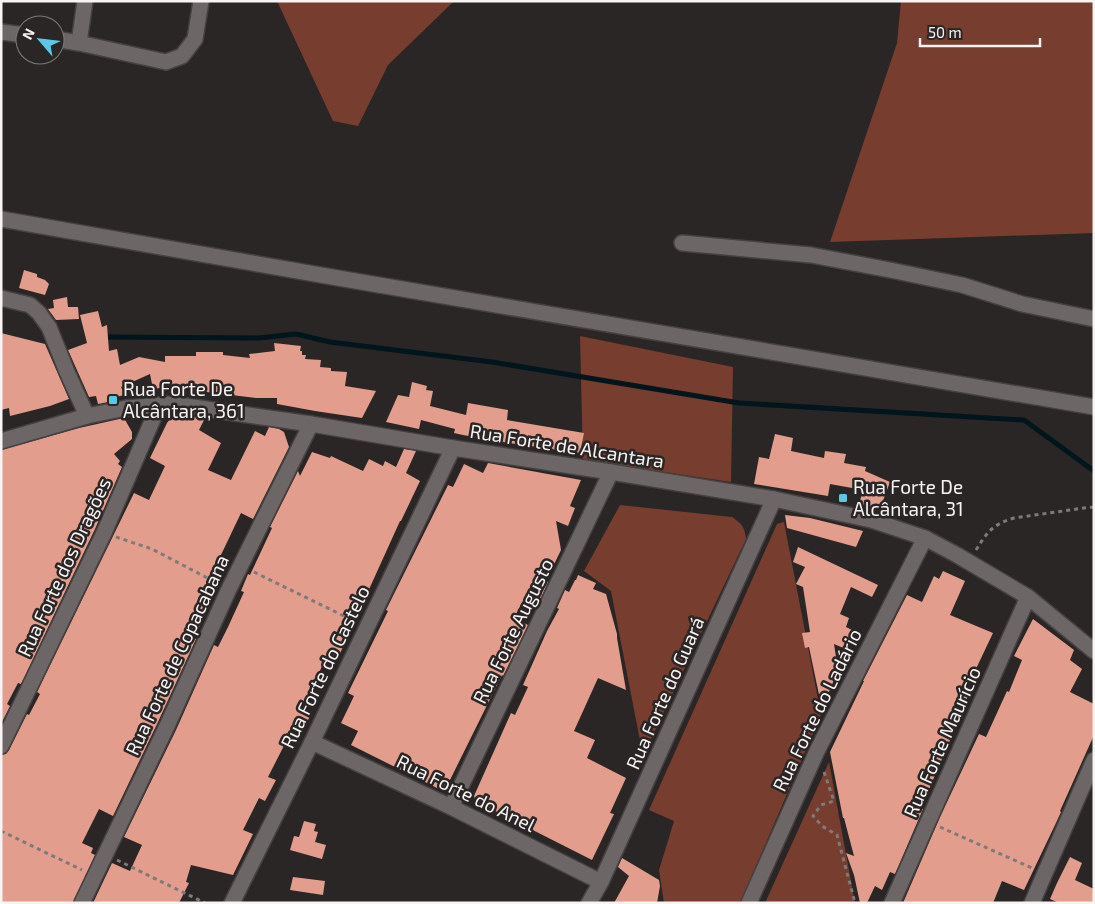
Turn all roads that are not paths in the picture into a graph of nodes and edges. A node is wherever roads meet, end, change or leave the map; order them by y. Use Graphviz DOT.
graph roads {
  1 [pos="85,1"];
  2 [pos="201,1"];
  3 [pos="1,32"];
  4 [pos="15,34"];
  5 [pos="65,41"];
  6 [pos="80,43"];
  7 [pos="1,219"];
  8 [pos="682,243"];
  9 [pos="1,298"];
  10 [pos="1094,319"];
  11 [pos="159,405"];
  12 [pos="1094,407"];
  13 [pos="87,416"];
  14 [pos="311,424"];
  15 [pos="1,441"];
  16 [pos="453,448"];
  17 [pos="611,472"];
  18 [pos="774,499"];
  19 [pos="925,538"];
  20 [pos="1028,598"];
  21 [pos="1094,652"];
  22 [pos="312,742"];
  23 [pos="1,746"];
  24 [pos="1094,760"];
  25 [pos="451,807"];
  26 [pos="601,882"];
  27 [pos="82,903"];
  28 [pos="232,903"];
  29 [pos="589,903"];
  30 [pos="749,903"];
  31 [pos="892,903"];
  32 [pos="1032,903"];
  1 -- 6 [label="street"];
  2 -- 6 [label="street"];
  3 -- 4 [label="street"];
  5 -- 6 [label="street"];
  7 -- 12 [label="street"];
  8 -- 10 [label="street"];
  9 -- 13 [label="street"];
  11 -- 13 [label="street, Rua Forte de Alcantara"];
  11 -- 14 [label="street, Rua Forte de Alcantara"];
  11 -- 23 [label="street, Rua Forte dos Dragões"];
  13 -- 15 [label="street, Rua Forte de Alcantara"];
  14 -- 16 [label="street, Rua Forte de Alcantara"];
  14 -- 27 [label="street, Rua Forte de Copacabana"];
  16 -- 17 [label="street, Rua Forte de Alcantara"];
  16 -- 22 [label="street, Rua Forte do Castelo"];
  17 -- 18 [label="street, Rua Forte de Alcantara"];
  17 -- 25 [label="street, Rua Forte Augusto"];
  18 -- 19 [label="street, Rua Forte de Alcantara"];
  18 -- 26 [label="street, Rua Forte do Guará"];
  19 -- 20 [label="street, Rua Forte de Alcantara"];
  19 -- 30 [label="street, Rua Forte do Ladário"];
  20 -- 21 [label="street, Rua Forte de Alcantara"];
  20 -- 31 [label="street, Rua Forte Maurício"];
  22 -- 25 [label="street, Rua Forte do Anel"];
  22 -- 28 [label="street, Rua Forte do Castelo"];
  24 -- 32 [label="street"];
  25 -- 26 [label="street, Rua Forte do Anel"];
  26 -- 29 [label="street, Rua Forte do Guará"];
}
